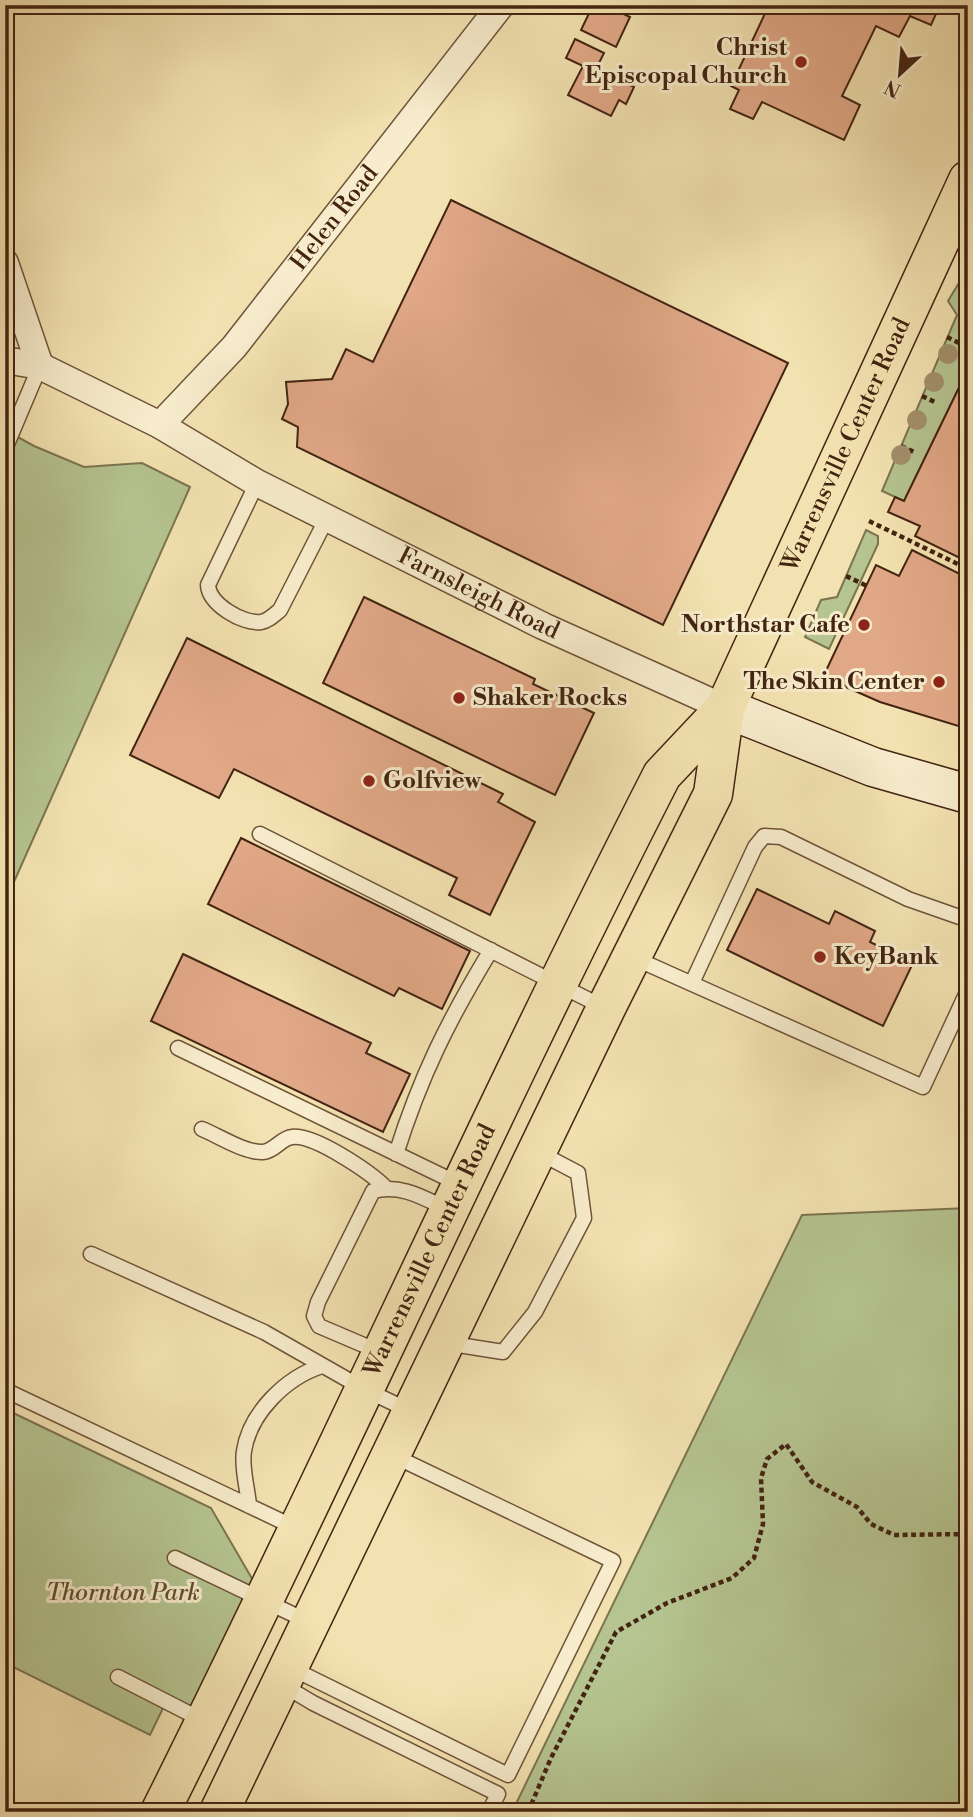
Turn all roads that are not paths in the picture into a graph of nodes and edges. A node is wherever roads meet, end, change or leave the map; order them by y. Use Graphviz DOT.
graph roads {
  1 [pos="501,5"];
  2 [pos="968,180"];
  3 [pos="5,263"];
  4 [pos="5,360"];
  5 [pos="40,366"];
  6 [pos="160,425"];
  7 [pos="5,449"];
  8 [pos="257,483"];
  9 [pos="328,516"];
  10 [pos="725,708"];
  11 [pos="968,794"];
  12 [pos="260,834"];
  13 [pos="968,920"];
  14 [pos="491,950"];
  15 [pos="632,957"];
  16 [pos="692,983"];
  17 [pos="559,984"];
  18 [pos="968,990"];
  19 [pos="606,1008"];
  20 [pos="178,1048"];
  21 [pos="202,1129"];
  22 [pos="537,1152"];
  23 [pos="396,1154"];
  24 [pos="386,1188"];
  25 [pos="456,1198"];
  26 [pos="91,1254"];
  27 [pos="445,1343"];
  28 [pos="381,1353"];
  29 [pos="322,1366"];
  30 [pos="364,1389"];
  31 [pos="5,1390"];
  32 [pos="411,1411"];
  33 [pos="391,1455"];
  34 [pos="249,1506"];
  35 [pos="299,1529"];
  36 [pos="175,1558"];
  37 [pos="265,1601"];
  38 [pos="310,1623"];
  39 [pos="285,1675"];
  40 [pos="118,1677"];
  41 [pos="205,1722"];
  42 [pos="160,1812"];
  43 [pos="219,1812"];
  44 [pos="489,1812"];
  1 -- 6 [label="street, Helen Road"];
  2 -- 10 [label="main road, Warrensville Center Road"];
  3 -- 5 [label="street"];
  4 -- 5 [label="street, Farnsleigh Road"];
  5 -- 6 [label="street, Farnsleigh Road"];
  5 -- 7 [label="lane"];
  6 -- 8 [label="street, Farnsleigh Road"];
  8 -- 9 [label="street, Farnsleigh Road"];
  8 -- 9 [label="lane"];
  9 -- 10 [label="street, Farnsleigh Road"];
  10 -- 11 [label="main road, Farnsleigh Road"];
  10 -- 15 [label="main road, Warrensville Center Road"];
  10 -- 17 [label="main road, Warrensville Center Road"];
  12 -- 14 [label="lane"];
  13 -- 16 [label="lane"];
  14 -- 17 [label="lane"];
  14 -- 23 [label="lane"];
  15 -- 16 [label="lane"];
  15 -- 19 [label="main road, Warrensville Center Road"];
  16 -- 18 [label="lane"];
  17 -- 19 [label="lane"];
  17 -- 25 [label="main road, Warrensville Center Road"];
  19 -- 22 [label="main road, Warrensville Center Road"];
  20 -- 23 [label="lane"];
  21 -- 24 [label="lane"];
  22 -- 27 [label="main road, Warrensville Center Road"];
  22 -- 27 [label="lane"];
  23 -- 25 [label="lane"];
  24 -- 25 [label="lane"];
  24 -- 28 [label="lane"];
  25 -- 28 [label="main road, Warrensville Center Road"];
  26 -- 29 [label="lane"];
  27 -- 32 [label="main road, Warrensville Center Road"];
  28 -- 30 [label="main road, Warrensville Center Road"];
  29 -- 30 [label="lane"];
  29 -- 34 [label="lane"];
  30 -- 32 [label="lane"];
  30 -- 35 [label="main road, Warrensville Center Road"];
  31 -- 34 [label="lane"];
  32 -- 33 [label="main road, Warrensville Center Road"];
  33 -- 38 [label="main road, Warrensville Center Road"];
  33 -- 39 [label="lane"];
  34 -- 35 [label="lane"];
  35 -- 37 [label="main road, Warrensville Center Road"];
  36 -- 37 [label="lane"];
  37 -- 38 [label="lane"];
  37 -- 41 [label="main road, Warrensville Center Road"];
  38 -- 39 [label="main road, Warrensville Center Road"];
  39 -- 43 [label="main road, Warrensville Center Road"];
  39 -- 44 [label="lane"];
  40 -- 41 [label="lane"];
  41 -- 42 [label="main road, Warrensville Center Road"];
}
